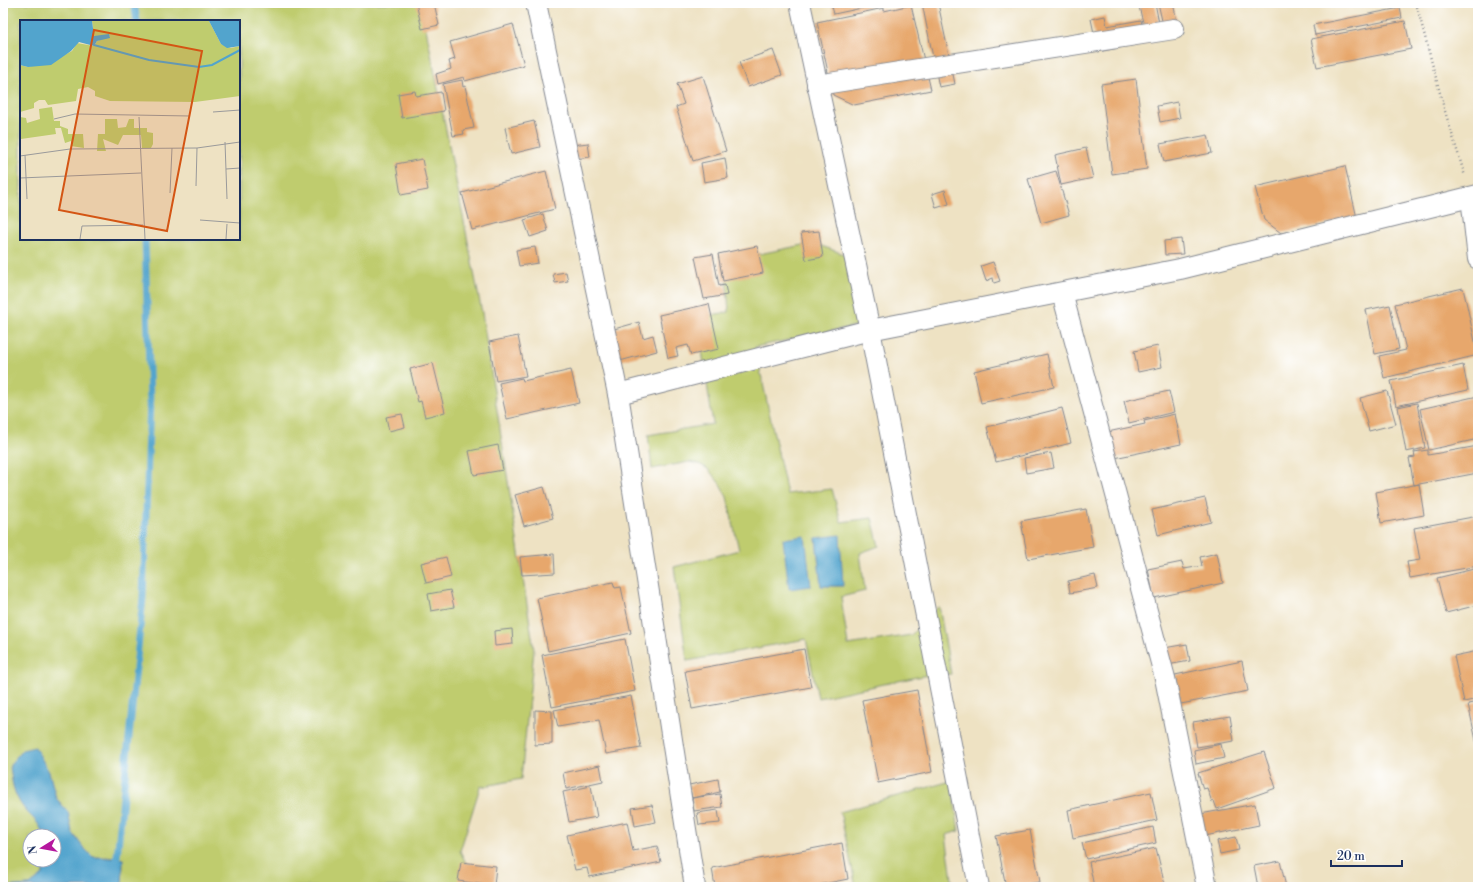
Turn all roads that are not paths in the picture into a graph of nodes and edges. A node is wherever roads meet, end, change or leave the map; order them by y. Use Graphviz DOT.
graph roads {
  1 [pos="536,3"];
  2 [pos="800,3"];
  3 [pos="1174,29"];
  4 [pos="817,85"];
  5 [pos="1474,196"];
  6 [pos="1478,259"];
  7 [pos="1062,293"];
  8 [pos="870,330"];
  9 [pos="618,394"];
  10 [pos="695,887"];
  11 [pos="979,887"];
  12 [pos="1207,887"];
  1 -- 9 [label="street"];
  2 -- 4 [label="street"];
  3 -- 4 [label="street"];
  4 -- 8 [label="street"];
  5 -- 6 [label="street"];
  5 -- 7 [label="street"];
  7 -- 8 [label="street"];
  7 -- 12 [label="street"];
  8 -- 9 [label="street"];
  8 -- 11 [label="street"];
  9 -- 10 [label="street"];
}
